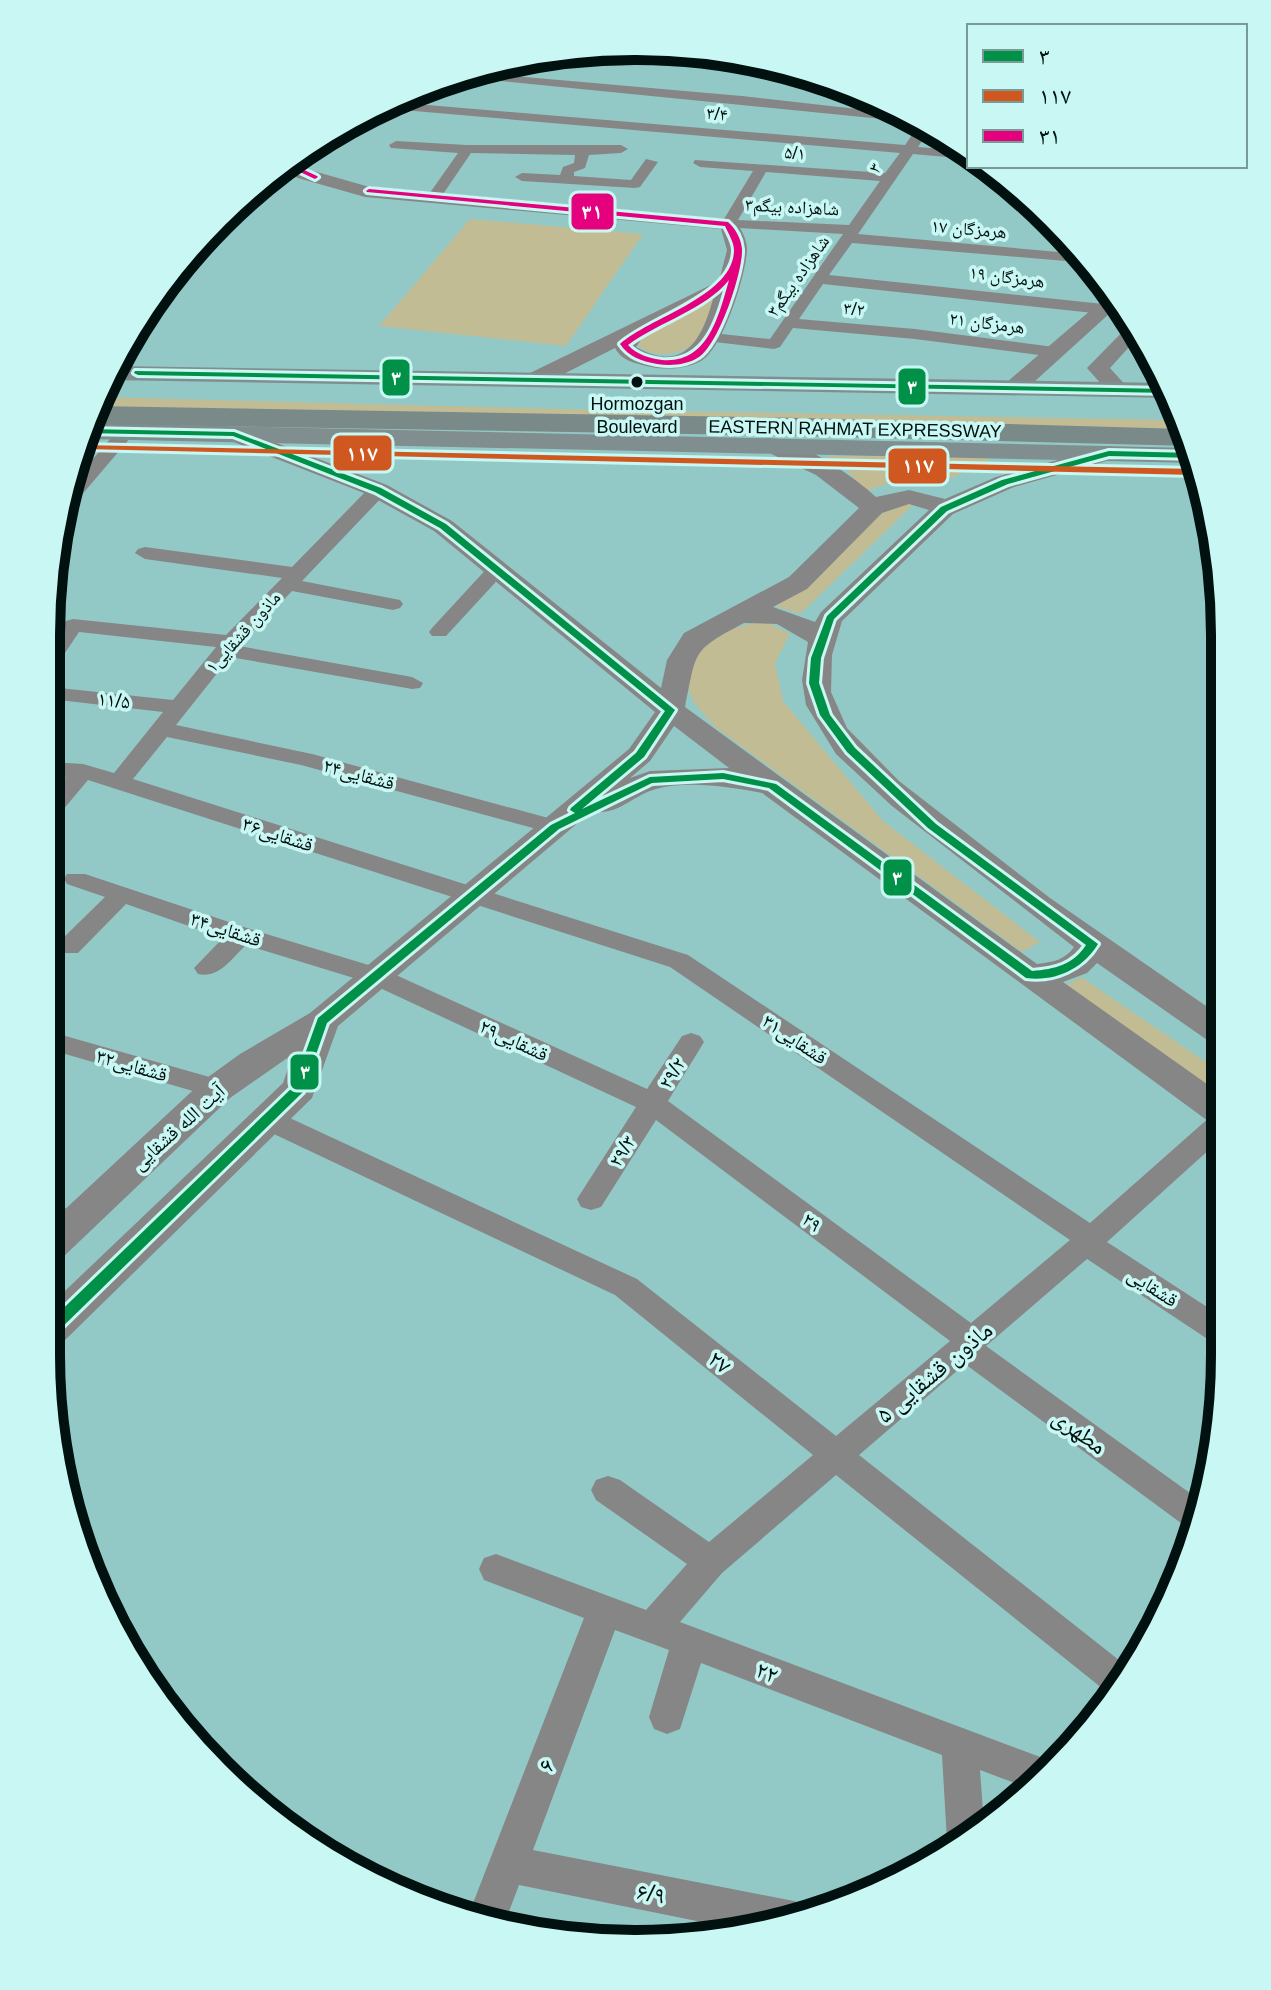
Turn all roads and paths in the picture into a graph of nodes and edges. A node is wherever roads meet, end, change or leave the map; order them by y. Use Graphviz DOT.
graph roads {
  1 [pos="613,61"];
  2 [pos="667,61"];
  3 [pos="609,63"];
  4 [pos="661,66"];
  5 [pos="741,70"];
  6 [pos="597,72"];
  7 [pos="736,73"];
  8 [pos="494,78"];
  9 [pos="682,81"];
  10 [pos="580,86"];
  11 [pos="742,86"];
  12 [pos="792,89"];
  13 [pos="669,94"];
  14 [pos="728,99"];
  15 [pos="776,104"];
  16 [pos="408,107"];
  17 [pos="876,115"];
  18 [pos="883,116"];
  19 [pos="919,135"];
  20 [pos="396,145"];
  21 [pos="467,149"];
  22 [pos="621,149"];
  23 [pos="910,149"];
  24 [pos="583,151"];
  25 [pos="948,153"];
  26 [pos="651,162"];
  27 [pos="700,163"];
  28 [pos="762,168"];
  29 [pos="297,170"];
  30 [pos="522,177"];
  31 [pos="890,178"];
  32 [pos="558,179"];
  33 [pos="434,197"];
  34 [pos="535,205"];
  35 [pos="728,224"];
  36 [pos="852,234"];
  37 [pos="1069,257"];
  38 [pos="820,279"];
  39 [pos="728,284"];
  40 [pos="1105,303"];
  41 [pos="1106,305"];
  42 [pos="847,306"];
  43 [pos="788,323"];
  44 [pos="839,328"];
  45 [pos="636,332"];
  46 [pos="915,334"];
  47 [pos="1127,337"];
  48 [pos="712,338"];
  49 [pos="1051,354"];
  50 [pos="689,360"];
  51 [pos="1098,368"];
  52 [pos="123,373"];
  53 [pos="534,380"];
  54 [pos="716,383"];
  55 [pos="1015,387"];
  56 [pos="115,389"];
  57 [pos="1118,389"];
  58 [pos="1156,390"];
  59 [pos="1164,408"];
  60 [pos="104,415"];
  61 [pos="803,427"];
  62 [pos="98,432"];
  63 [pos="125,433"];
  64 [pos="234,434"];
  65 [pos="1175,438"];
  66 [pos="769,444"];
  67 [pos="874,447"];
  68 [pos="1109,453"];
  69 [pos="1181,456"];
  70 [pos="81,483"];
  71 [pos="378,490"];
  72 [pos="873,508"];
  73 [pos="944,509"];
  74 [pos="145,553"];
  75 [pos="498,568"];
  76 [pos="292,579"];
  77 [pos="393,604"];
  78 [pos="741,615"];
  79 [pos="439,632"];
  80 [pos="821,639"];
  81 [pos="60,646"];
  82 [pos="228,646"];
  83 [pos="412,683"];
  84 [pos="60,694"];
  85 [pos="178,707"];
  86 [pos="670,710"];
  87 [pos="161,729"];
  88 [pos="60,770"];
  89 [pos="83,771"];
  90 [pos="118,783"];
  91 [pos="772,786"];
  92 [pos="60,799"];
  93 [pos="555,827"];
  94 [pos="76,879"];
  95 [pos="122,894"];
  96 [pos="473,896"];
  97 [pos="241,935"];
  98 [pos="1092,944"];
  99 [pos="69,947"];
  100 [pos="207,968"];
  101 [pos="1030,975"];
  102 [pos="376,976"];
  103 [pos="322,1021"];
  104 [pos="1211,1026"];
  105 [pos="691,1042"];
  106 [pos="60,1043"];
  107 [pos="217,1089"];
  108 [pos="652,1103"];
  109 [pos="1211,1105"];
  110 [pos="269,1120"];
  111 [pos="1211,1132"];
  112 [pos="591,1199"];
  113 [pos="61,1218"];
  114 [pos="1088,1241"];
  115 [pos="60,1321"];
  116 [pos="1211,1325"];
  117 [pos="967,1344"];
  118 [pos="836,1455"];
  119 [pos="608,1490"];
  120 [pos="1189,1510"];
  121 [pos="710,1562"];
  122 [pos="496,1569"];
  123 [pos="605,1610"];
  124 [pos="653,1628"];
  125 [pos="689,1642"];
  126 [pos="1112,1677"];
  127 [pos="667,1717"];
  128 [pos="960,1745"];
  129 [pos="1031,1771"];
  130 [pos="965,1826"];
  131 [pos="508,1864"];
  132 [pos="490,1911"];
  133 [pos="764,1915"];
  1 -- 3 [label="street"];
  2 -- 4 [label="street"];
  5 -- 7 [label="street"];
  6 -- 10 [label="street"];
  8 -- 10 [label="street"];
  9 -- 13 [label="street"];
  10 -- 13 [label="street"];
  11 -- 14 [label="street"];
  12 -- 15 [label="street"];
  13 -- 14 [label="street"];
  14 -- 15 [label="street"];
  15 -- 17 [label="street"];
  16 -- 23 [label="street, ۳/۴"];
  17 -- 18 [label="street"];
  19 -- 23 [label="street, ۳"];
  20 -- 21 [label="street"];
  21 -- 24 [label="street"];
  21 -- 33 [label="street"];
  22 -- 24 [label="street"];
  23 -- 25 [label="street, ۳/۴"];
  23 -- 31 [label="street, ۳"];
  24 -- 32 [label="street"];
  26 -- 32 [label="street"];
  27 -- 28 [label="street, ۵/۱"];
  28 -- 31 [label="street, ۵/۱"];
  28 -- 35 [label="street"];
  29 -- 33 [label="street"];
  30 -- 32 [label="street"];
  31 -- 36 [label="street, ۳"];
  32 -- 34 [label="street"];
  33 -- 34 [label="street"];
  34 -- 35 [label="street"];
  35 -- 36 [label="street, شاهزاده بیگم۳"];
  35 -- 39 [label="street"];
  36 -- 37 [label="street, هرمزگان ۱۷"];
  36 -- 38 [label="street, ۳شاهزاده بیگم"];
  38 -- 40 [label="street, هرمزگان ۱۹"];
  38 -- 43 [label="street, ۳شاهزاده بیگم"];
  39 -- 45 [label="street"];
  39 -- 48 [label="street"];
  41 -- 49 [label="street"];
  42 -- 44 [label="street"];
  43 -- 44 [label="street, ۳/۲"];
  43 -- 48 [label="street, ۳شاهزاده بیگم"];
  44 -- 46 [label="street, ۳/۲"];
  45 -- 50 [label="street"];
  45 -- 53 [label="street"];
  46 -- 49 [label="street, هرمزگان ۲۱"];
  47 -- 51 [label="street"];
  48 -- 50 [label="street"];
  49 -- 51 [label="street"];
  49 -- 55 [label="street"];
  50 -- 54 [label="street"];
  51 -- 57 [label="street"];
  52 -- 53 [label="main road"];
  53 -- 54 [label="main road"];
  54 -- 55 [label="main road"];
  55 -- 57 [label="main road"];
  56 -- 59 [label="highway, EASTERN RAHMAT EXPRESSWAY"];
  57 -- 58 [label="main road"];
  60 -- 61 [label="highway, EASTERN RAHMAT EXPRESSWAY"];
  61 -- 65 [label="highway, EASTERN RAHMAT EXPRESSWAY"];
  61 -- 67 [label="highway"];
  62 -- 63 [label="main road"];
  63 -- 64 [label="main road"];
  63 -- 70 [label="street"];
  64 -- 66 [label="main road"];
  64 -- 71 [label="street"];
  66 -- 67 [label="main road"];
  66 -- 72 [label="street"];
  67 -- 68 [label="main road"];
  68 -- 69 [label="main road"];
  68 -- 73 [label="street"];
  71 -- 75 [label="street"];
  71 -- 76 [label="street, ماذون قشقایی۱"];
  72 -- 73 [label="street"];
  72 -- 78 [label="street"];
  73 -- 80 [label="street"];
  74 -- 76 [label="street"];
  75 -- 79 [label="street"];
  75 -- 86 [label="street"];
  76 -- 77 [label="street"];
  76 -- 82 [label="street, ماذون قشقایی۱"];
  78 -- 80 [label="street"];
  78 -- 86 [label="street"];
  80 -- 98 [label="street"];
  81 -- 82 [label="street"];
  82 -- 83 [label="street"];
  82 -- 85 [label="street, ماذون قشقایی۱"];
  84 -- 85 [label="street, ۱۱/۵"];
  85 -- 87 [label="street, ماذون قشقایی۱"];
  86 -- 91 [label="street"];
  86 -- 93 [label="street"];
  87 -- 90 [label="street, ماذون قشقایی۱"];
  87 -- 93 [label="street, قشقایی۲۴"];
  88 -- 89 [label="street, قشقایی۳۶"];
  89 -- 90 [label="street, قشقایی۳۶"];
  89 -- 92 [label="street"];
  90 -- 96 [label="street, قشقایی۳۶"];
  91 -- 93 [label="street"];
  91 -- 101 [label="street"];
  93 -- 96 [label="street, آیت الله قشقایی"];
  94 -- 95 [label="street, قشقایی۳۴"];
  95 -- 97 [label="street, قشقایی۳۴"];
  95 -- 99 [label="street"];
  96 -- 102 [label="street, آیت الله قشقایی"];
  96 -- 114 [label="street, ۳۱قشقایی"];
  97 -- 100 [label="street"];
  97 -- 102 [label="street, قشقایی۳۴"];
  98 -- 101 [label="street"];
  98 -- 104 [label="street"];
  101 -- 109 [label="street"];
  102 -- 103 [label="street, آیت الله قشقایی"];
  102 -- 108 [label="street, قشقایی۲۹"];
  103 -- 107 [label="street, آیت الله قشقایی"];
  103 -- 110 [label="street"];
  105 -- 108 [label="street, ۲۹/۲"];
  106 -- 107 [label="street, قشقایی۳۲"];
  107 -- 113 [label="street, آیت الله قشقایی"];
  108 -- 112 [label="street, ۲۹/۳"];
  108 -- 117 [label="street, ۲۹"];
  110 -- 115 [label="street"];
  110 -- 118 [label="street, ۲۷"];
  111 -- 114 [label="street, ماذون قشقایی ۵"];
  114 -- 116 [label="street, قشقایی"];
  114 -- 117 [label="street, ماذون قشقایی ۵"];
  117 -- 118 [label="street, ماذون قشقایی ۵"];
  117 -- 120 [label="street, مطهری"];
  118 -- 121 [label="street, ماذون قشقایی ۵"];
  118 -- 126 [label="street, ۲۷"];
  119 -- 121 [label="street"];
  121 -- 124 [label="street, ماذون قشقایی ۵"];
  122 -- 123 [label="street, ۲۲"];
  123 -- 124 [label="street, ۲۲"];
  123 -- 131 [label="street, ۶"];
  124 -- 125 [label="street, ۲۲"];
  125 -- 127 [label="street"];
  125 -- 128 [label="street, ۲۲"];
  128 -- 129 [label="street, ۲۲"];
  128 -- 130 [label="street"];
  131 -- 132 [label="street, ۶"];
  131 -- 133 [label="street, ۶/۹"];
}
